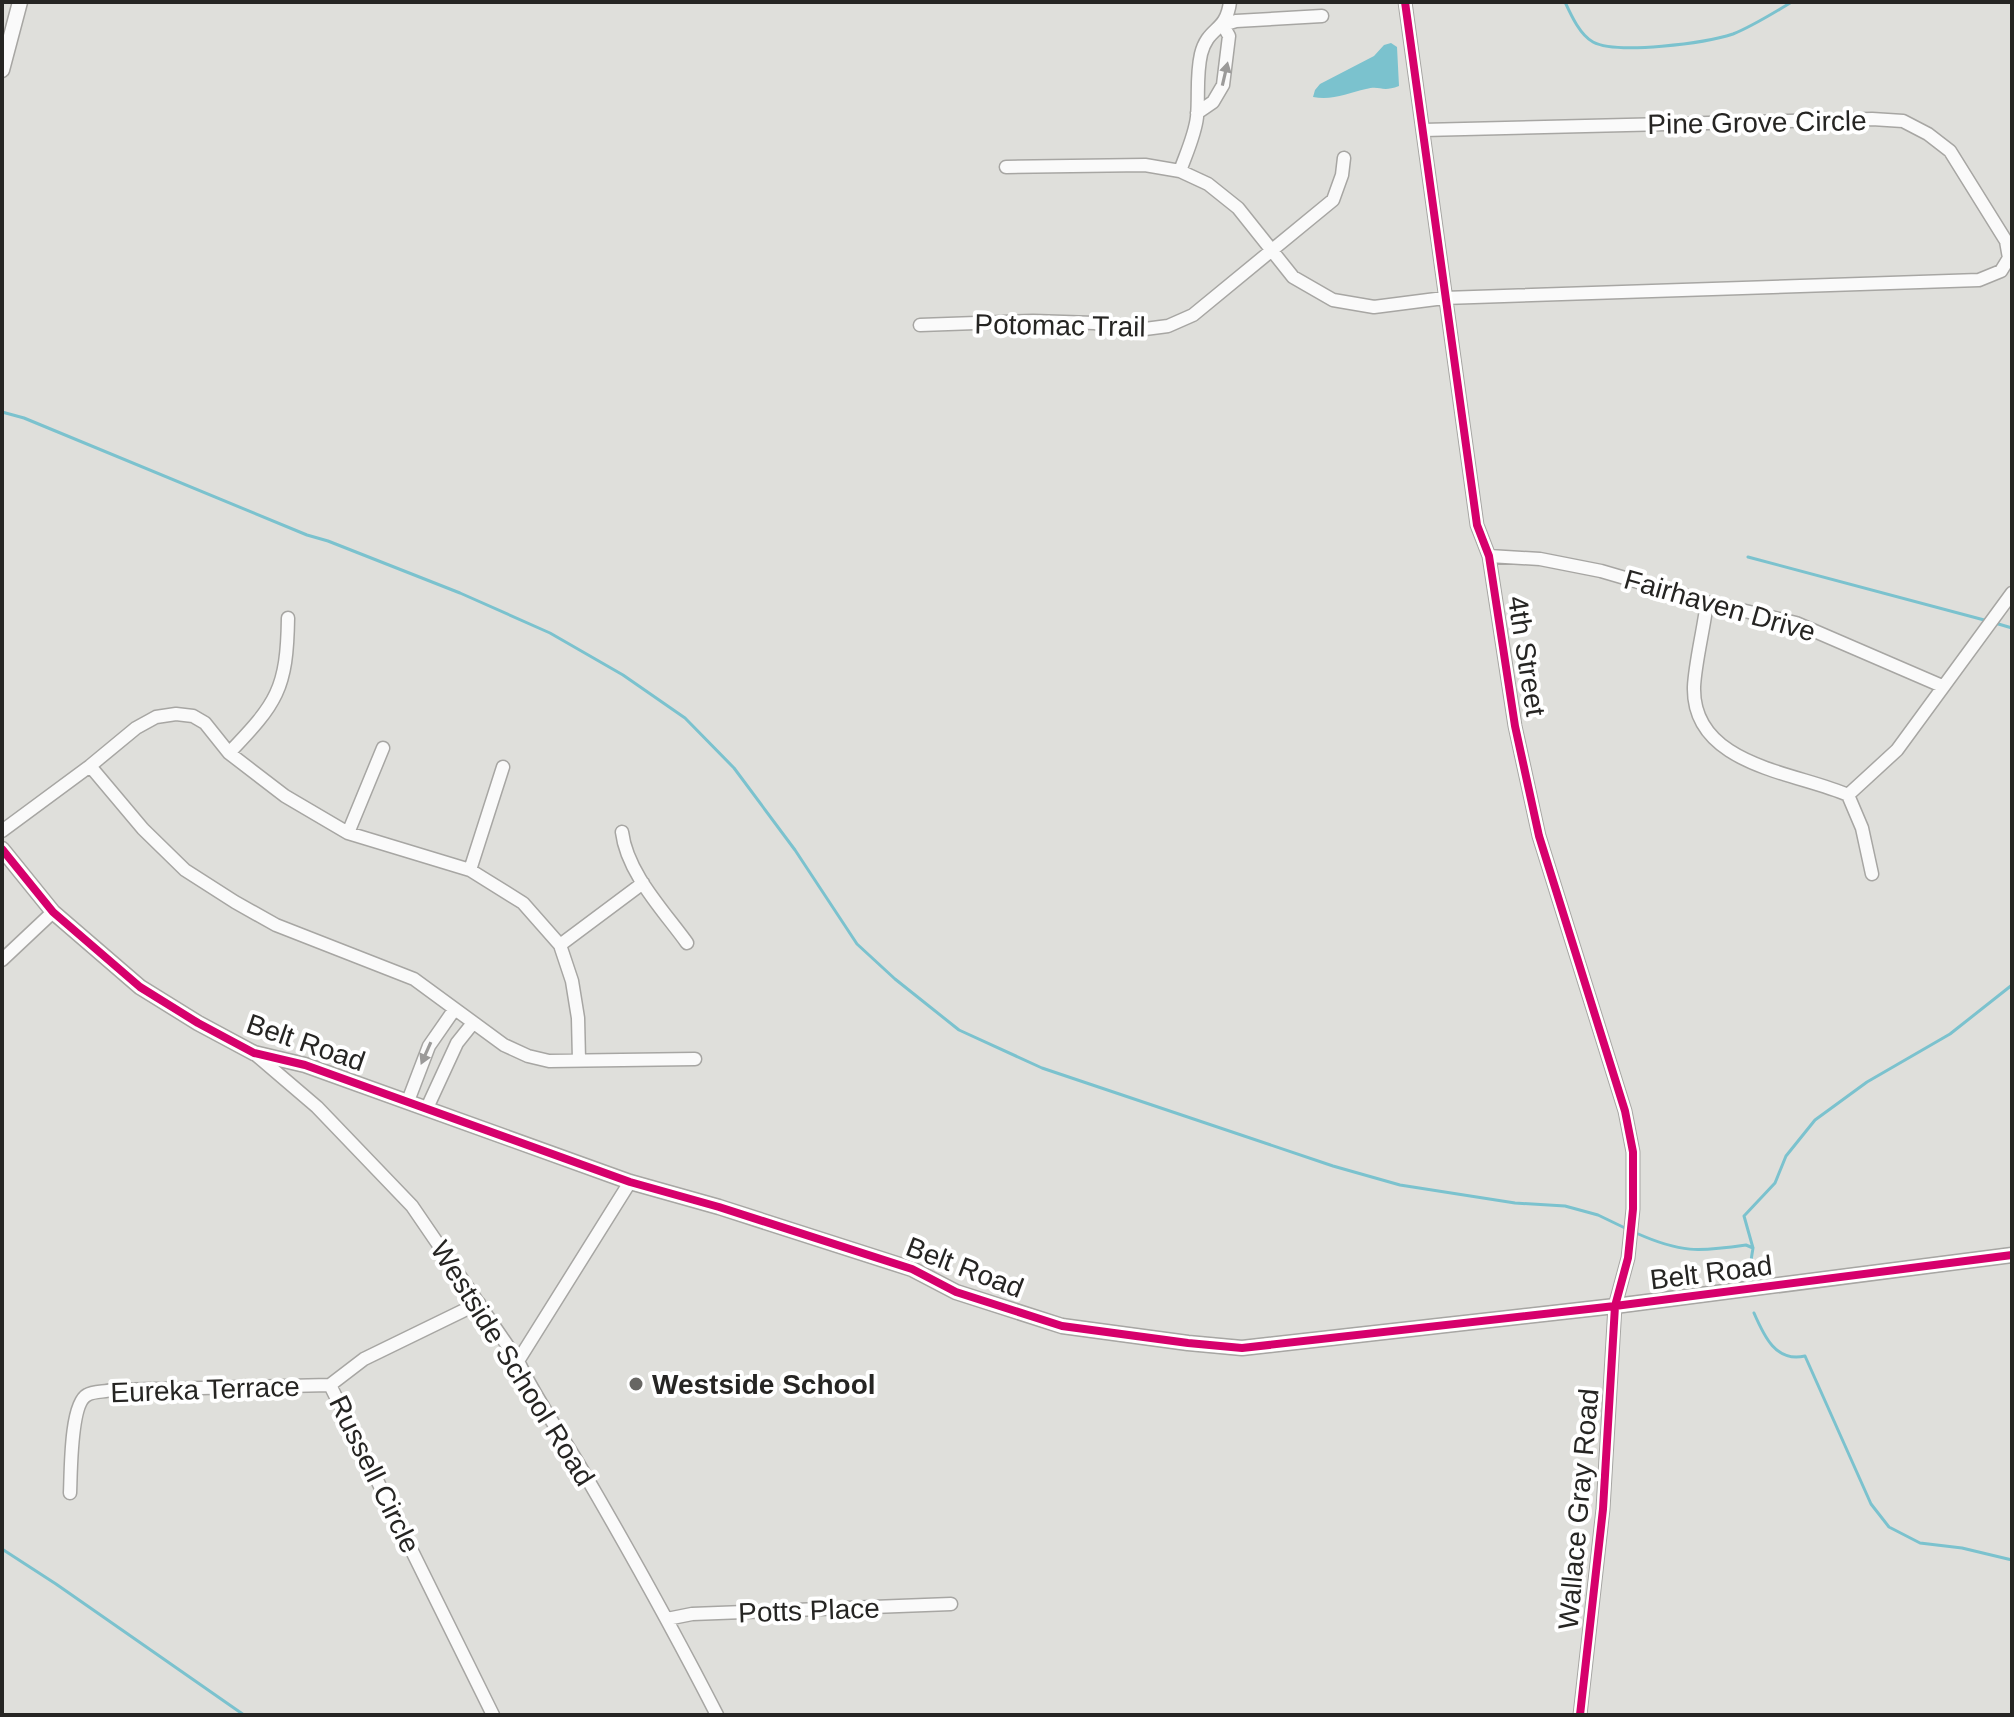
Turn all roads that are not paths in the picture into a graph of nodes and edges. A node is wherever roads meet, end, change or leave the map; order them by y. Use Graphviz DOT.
graph roads {
  1 [pos="20,2"];
  2 [pos="1230,2"];
  3 [pos="1405,2"];
  4 [pos="1322,16"];
  5 [pos="1223,25"];
  6 [pos="2,70"];
  7 [pos="1197,113"];
  8 [pos="1423,130"];
  9 [pos="1344,158"];
  10 [pos="1006,167"];
  11 [pos="1180,171"];
  12 [pos="1271,250"];
  13 [pos="2008,267"];
  14 [pos="1444,298"];
  15 [pos="920,325"];
  16 [pos="1489,556"];
  17 [pos="2012,593"];
  18 [pos="1707,602"];
  19 [pos="288,618"];
  20 [pos="1942,686"];
  21 [pos="383,748"];
  22 [pos="229,753"];
  23 [pos="90,766"];
  24 [pos="503,767"];
  25 [pos="1848,795"];
  26 [pos="2,831"];
  27 [pos="622,832"];
  28 [pos="348,833"];
  29 [pos="2,849"];
  30 [pos="470,870"];
  31 [pos="1872,874"];
  32 [pos="643,883"];
  33 [pos="53,912"];
  34 [pos="687,943"];
  35 [pos="560,945"];
  36 [pos="2,960"];
  37 [pos="454,1010"];
  38 [pos="473,1023"];
  39 [pos="254,1053"];
  40 [pos="695,1059"];
  41 [pos="579,1060"];
  42 [pos="408,1101"];
  43 [pos="427,1108"];
  44 [pos="630,1182"];
  45 [pos="2012,1255"];
  46 [pos="479,1303"];
  47 [pos="1615,1306"];
  48 [pos="518,1361"];
  49 [pos="330,1385"];
  50 [pos="70,1493"];
  51 [pos="951,1604"];
  52 [pos="667,1619"];
  53 [pos="493,1715"];
  54 [pos="717,1715"];
  55 [pos="1580,1715"];
  1 -- 6 [label="street"];
  2 -- 5 [label="street"];
  3 -- 8 [label="street, 4th Street"];
  4 -- 5 [label="street"];
  5 -- 7 [label="street"];
  7 -- 5 [label="street, one-way"];
  7 -- 11 [label="street"];
  8 -- 13 [label="street, Pine Grove Circle"];
  8 -- 14 [label="street, 4th Street"];
  9 -- 12 [label="street, Potomac Trail"];
  10 -- 11 [label="street, Pine Grove Circle"];
  11 -- 12 [label="street, Pine Grove Circle"];
  12 -- 14 [label="street, Pine Grove Circle"];
  12 -- 15 [label="street, Potomac Trail"];
  13 -- 14 [label="street, Pine Grove Circle"];
  14 -- 16 [label="street, 4th Street"];
  16 -- 18 [label="street, Fairhaven Drive"];
  16 -- 47 [label="street, 4th Street"];
  17 -- 20 [label="street"];
  18 -- 20 [label="street, Fairhaven Drive"];
  18 -- 25 [label="street"];
  19 -- 22 [label="street"];
  20 -- 25 [label="street"];
  21 -- 28 [label="street"];
  22 -- 23 [label="street"];
  22 -- 28 [label="street"];
  23 -- 26 [label="street"];
  23 -- 37 [label="street"];
  24 -- 30 [label="street"];
  25 -- 31 [label="street"];
  27 -- 32 [label="street"];
  28 -- 30 [label="street"];
  29 -- 33 [label="street, Belt Road"];
  30 -- 35 [label="street"];
  32 -- 34 [label="street"];
  32 -- 35 [label="street"];
  33 -- 36 [label="street"];
  33 -- 39 [label="street, Belt Road"];
  35 -- 41 [label="street"];
  37 -- 38 [label="street"];
  37 -- 42 [label="street, one-way"];
  38 -- 41 [label="street"];
  38 -- 43 [label="street"];
  39 -- 42 [label="street, Belt Road"];
  39 -- 46 [label="street, Westside School Road"];
  40 -- 41 [label="street"];
  42 -- 43 [label="street, Belt Road"];
  43 -- 44 [label="street, Belt Road"];
  44 -- 47 [label="street, Belt Road"];
  44 -- 48 [label="street"];
  45 -- 47 [label="street, Belt Road"];
  46 -- 48 [label="street, Westside School Road"];
  46 -- 49 [label="street, Russell Circle"];
  47 -- 55 [label="street, Wallace Gray Road"];
  48 -- 52 [label="street, Westside School Road"];
  49 -- 50 [label="street, Eureka Terrace"];
  49 -- 53 [label="street, Russell Circle"];
  51 -- 52 [label="street, Potts Place"];
  52 -- 54 [label="street, Westside School Road"];
}
